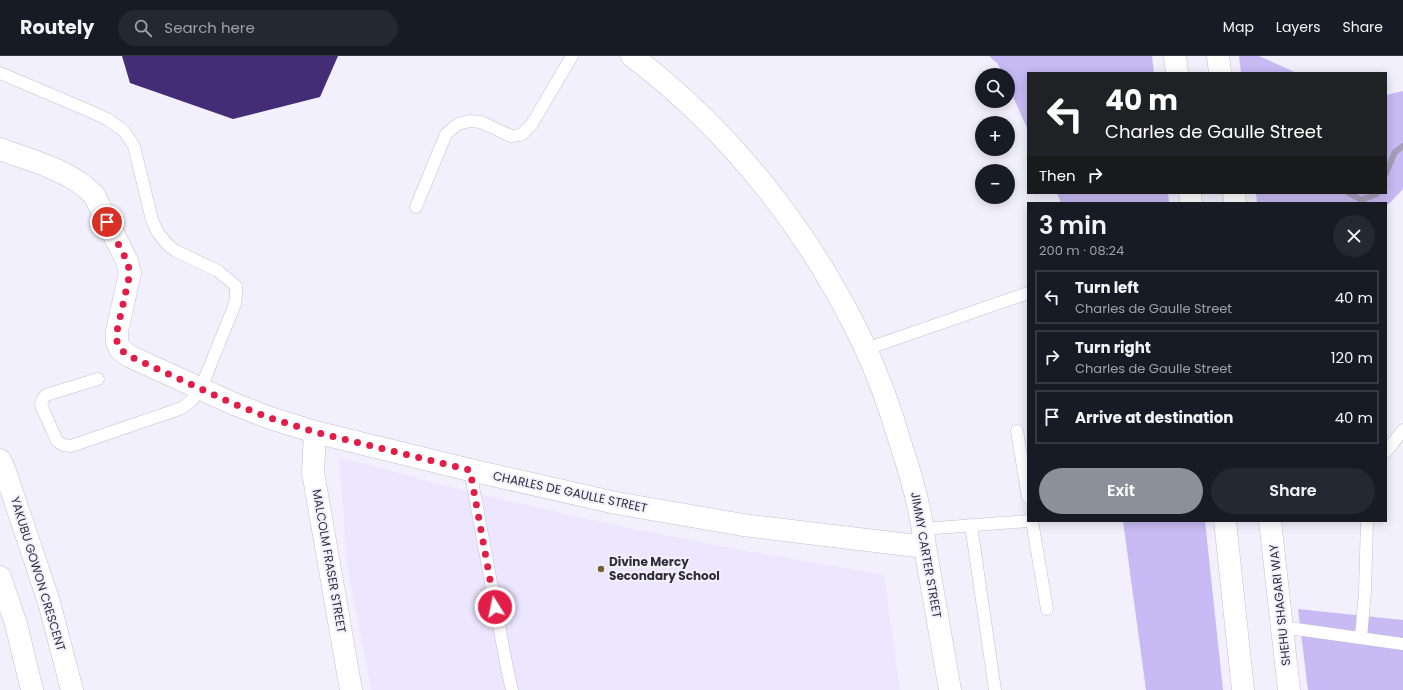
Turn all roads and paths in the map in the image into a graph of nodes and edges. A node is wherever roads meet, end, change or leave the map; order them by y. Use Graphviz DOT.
graph roads {
  1 [pos="572,56"];
  2 [pos="632,56"];
  3 [pos="1175,56"];
  4 [pos="1218,56"];
  5 [pos="1177,72"];
  6 [pos="1220,72"];
  7 [pos="0,73"];
  8 [pos="0,149"];
  9 [pos="416,207"];
  10 [pos="1027,293"];
  11 [pos="866,349"];
  12 [pos="98,379"];
  13 [pos="201,388"];
  14 [pos="1403,430"];
  15 [pos="1017,431"];
  16 [pos="315,432"];
  17 [pos="1387,451"];
  18 [pos="0,460"];
  19 [pos="470,470"];
  20 [pos="1027,491"];
  21 [pos="1027,521"];
  22 [pos="1032,522"];
  23 [pos="1225,522"];
  24 [pos="1270,522"];
  25 [pos="1367,522"];
  26 [pos="971,525"];
  27 [pos="924,538"];
  28 [pos="0,577"];
  29 [pos="1047,609"];
  30 [pos="1282,627"];
  31 [pos="1361,637"];
  32 [pos="1403,644"];
  33 [pos="32,690"];
  34 [pos="72,690"];
  35 [pos="351,690"];
  36 [pos="512,690"];
  37 [pos="950,690"];
  38 [pos="996,690"];
  39 [pos="1243,690"];
  40 [pos="1289,690"];
  1 -- 9 [label="lane"];
  2 -- 11 [label="street, JIMMY CARTER STREET"];
  3 -- 5 [label="street"];
  4 -- 6 [label="street"];
  7 -- 13 [label="lane"];
  8 -- 13 [label="street, CHARLES DE GAULLE STREET"];
  10 -- 11 [label="lane"];
  11 -- 27 [label="street, JIMMY CARTER STREET"];
  12 -- 13 [label="lane"];
  13 -- 16 [label="street, CHARLES DE GAULLE STREET"];
  14 -- 17 [label="lane"];
  15 -- 20 [label="lane"];
  16 -- 19 [label="street, CHARLES DE GAULLE STREET"];
  16 -- 35 [label="street, MALCOLM FRASER STREET"];
  18 -- 34 [label="street, YAKUBU GOWON CRESCENT"];
  19 -- 27 [label="street, CHARLES DE GAULLE STREET"];
  19 -- 36 [label="lane"];
  21 -- 26 [label="lane"];
  22 -- 29 [label="lane"];
  23 -- 39 [label="street"];
  24 -- 30 [label="street, SHEHU SHAGARI WAY"];
  25 -- 31 [label="lane"];
  26 -- 27 [label="lane"];
  26 -- 38 [label="lane"];
  27 -- 37 [label="street, JIMMY CARTER STREET"];
  28 -- 33 [label="street"];
  30 -- 31 [label="lane"];
  30 -- 40 [label="street, SHEHU SHAGARI WAY"];
  31 -- 32 [label="lane"];
}
